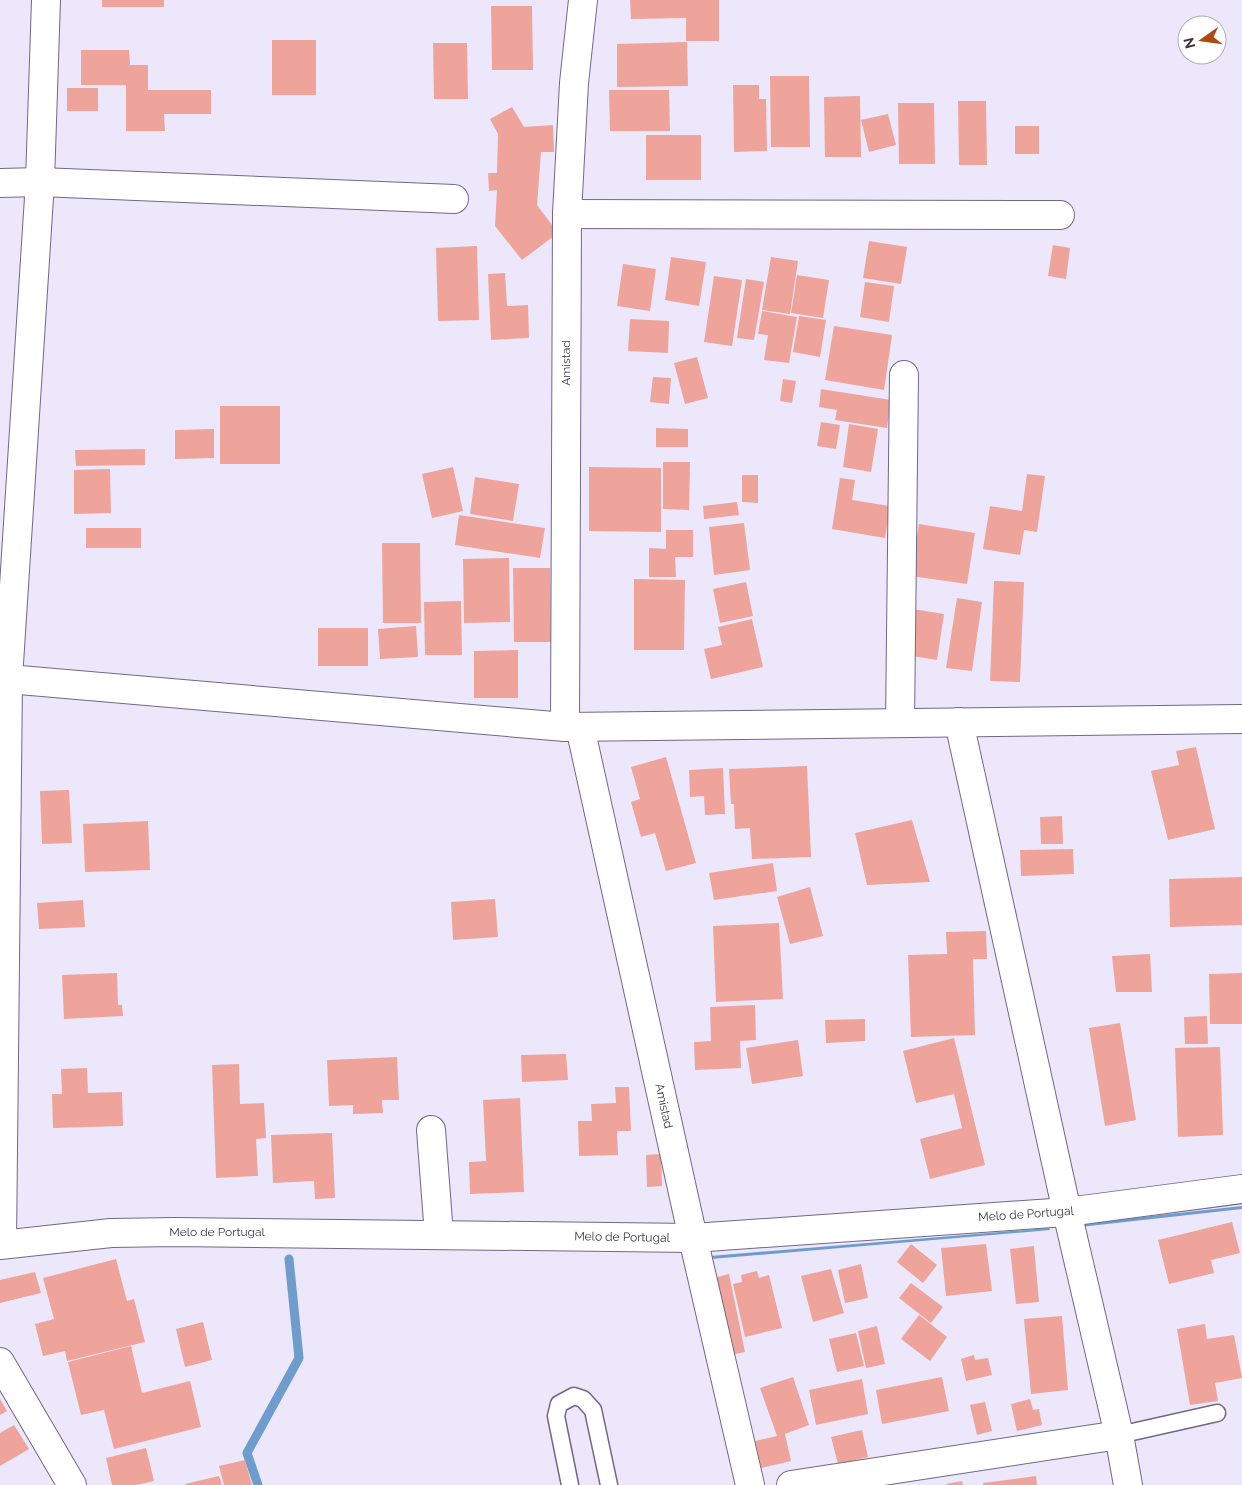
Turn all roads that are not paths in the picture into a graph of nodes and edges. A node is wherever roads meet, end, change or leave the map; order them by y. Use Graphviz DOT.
graph roads {
  1 [pos="46,0"];
  2 [pos="583,0"];
  3 [pos="40,182"];
  4 [pos="0,183"];
  5 [pos="454,199"];
  6 [pos="567,214"];
  7 [pos="1060,215"];
  8 [pos="904,375"];
  9 [pos="8,679"];
  10 [pos="4,717"];
  11 [pos="1242,719"];
  12 [pos="959,722"];
  13 [pos="900,723"];
  14 [pos="572,727"];
  15 [pos="430,1130"];
  16 [pos="1242,1189"];
  17 [pos="1067,1212"];
  18 [pos="439,1235"];
  19 [pos="692,1238"];
  20 [pos="1,1244"];
  21 [pos="0,1362"];
  22 [pos="1217,1413"];
  23 [pos="1119,1434"];
  24 [pos="72,1485"];
  25 [pos="570,1485"];
  26 [pos="609,1485"];
  27 [pos="750,1485"];
  28 [pos="790,1485"];
  29 [pos="1128,1485"];
  1 -- 3 [label="street"];
  2 -- 6 [label="street, Amistad"];
  3 -- 4 [label="street"];
  3 -- 5 [label="street"];
  3 -- 9 [label="street"];
  6 -- 7 [label="street"];
  6 -- 14 [label="street, Amistad"];
  8 -- 13 [label="street"];
  9 -- 10 [label="street"];
  9 -- 14 [label="street"];
  10 -- 20 [label="street"];
  11 -- 12 [label="street"];
  12 -- 13 [label="street"];
  12 -- 17 [label="street"];
  13 -- 14 [label="street"];
  14 -- 19 [label="street, Amistad"];
  15 -- 18 [label="street"];
  16 -- 17 [label="street, Melo de Portugal"];
  17 -- 19 [label="street, Melo de Portugal"];
  17 -- 23 [label="street"];
  18 -- 19 [label="street, Melo de Portugal"];
  18 -- 20 [label="street, Melo de Portugal"];
  19 -- 27 [label="street, Amistad"];
  21 -- 24 [label="street"];
  22 -- 23 [label="lane"];
  23 -- 28 [label="street"];
  23 -- 29 [label="street"];
  25 -- 26 [label="lane"];
}
